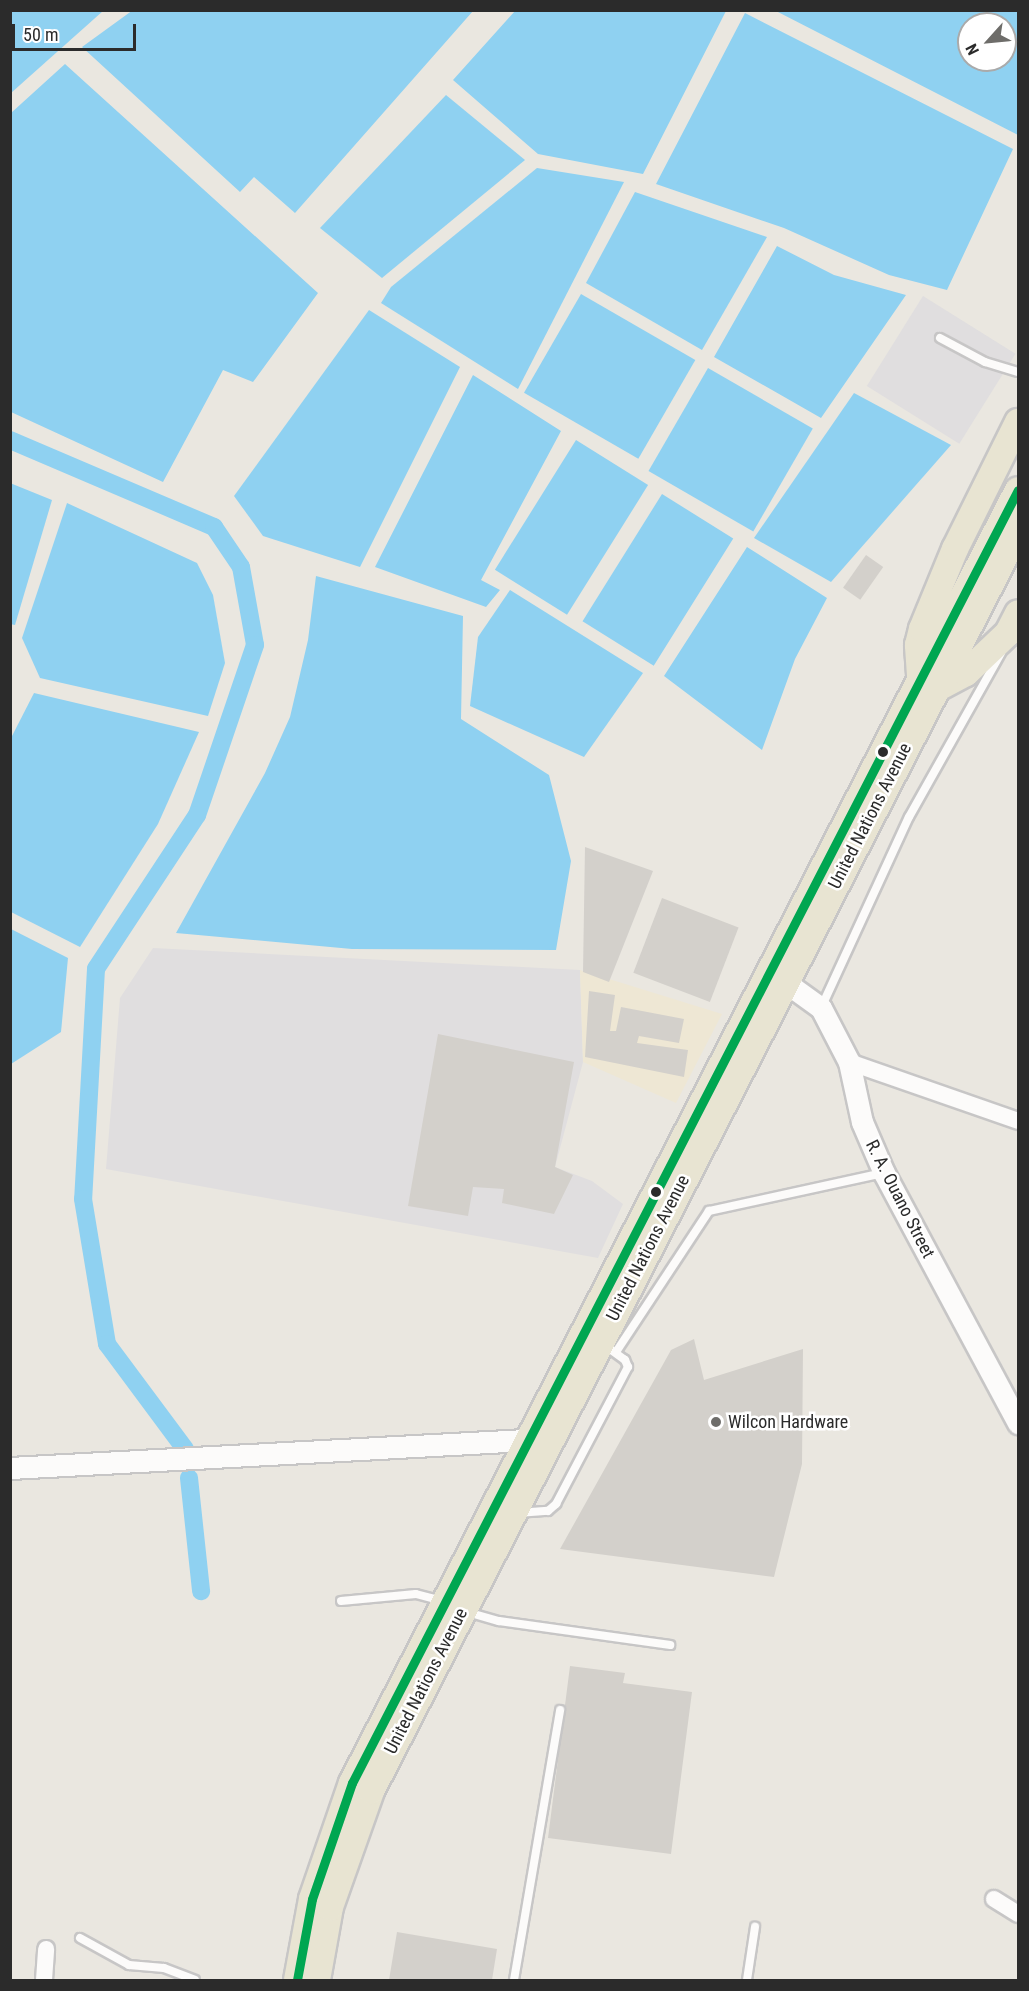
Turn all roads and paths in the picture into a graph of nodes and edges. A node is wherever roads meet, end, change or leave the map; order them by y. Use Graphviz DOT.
graph roads {
  1 [pos="940,338"];
  2 [pos="1018,372"];
  3 [pos="1018,422"];
  4 [pos="1018,490"];
  5 [pos="1018,531"];
  6 [pos="1013,623"];
  7 [pos="928,684"];
  8 [pos="785,982"];
  9 [pos="821,1008"];
  10 [pos="849,1062"];
  11 [pos="1018,1121"];
  12 [pos="884,1173"];
  13 [pos="607,1349"];
  14 [pos="1018,1423"];
  15 [pos="526,1440"];
  16 [pos="10,1468"];
  17 [pos="511,1513"];
  18 [pos="341,1601"];
  19 [pos="452,1606"];
  20 [pos="670,1645"];
  21 [pos="560,1710"];
  22 [pos="994,1899"];
  23 [pos="1018,1914"];
  24 [pos="755,1927"];
  25 [pos="80,1938"];
  26 [pos="46,1949"];
  27 [pos="44,1980"];
  28 [pos="195,1980"];
  29 [pos="297,1980"];
  30 [pos="317,1980"];
  31 [pos="514,1980"];
  32 [pos="747,1980"];
  1 -- 2 [label="lane"];
  3 -- 7 [label="main road"];
  4 -- 7 [label="main road, United Nations Avenue"];
  5 -- 7 [label="main road, United Nations Avenue"];
  6 -- 7 [label="main road"];
  6 -- 9 [label="lane"];
  7 -- 8 [label="main road, United Nations Avenue"];
  7 -- 15 [label="main road, United Nations Avenue"];
  8 -- 9 [label="street, R. A. Ouano Street"];
  8 -- 13 [label="main road, United Nations Avenue"];
  9 -- 10 [label="street, R. A. Ouano Street"];
  10 -- 11 [label="street"];
  10 -- 12 [label="street, R. A. Ouano Street"];
  12 -- 13 [label="lane"];
  12 -- 14 [label="street, R. A. Ouano Street"];
  13 -- 17 [label="main road, United Nations Avenue"];
  13 -- 17 [label="lane"];
  15 -- 16 [label="street"];
  15 -- 19 [label="main road, United Nations Avenue"];
  17 -- 19 [label="main road, United Nations Avenue"];
  18 -- 19 [label="lane"];
  19 -- 20 [label="lane"];
  19 -- 29 [label="main road, United Nations Avenue"];
  19 -- 30 [label="main road, United Nations Avenue"];
  21 -- 31 [label="lane"];
  22 -- 23 [label="street"];
  24 -- 32 [label="lane"];
  25 -- 28 [label="lane"];
  26 -- 27 [label="street"];
}
